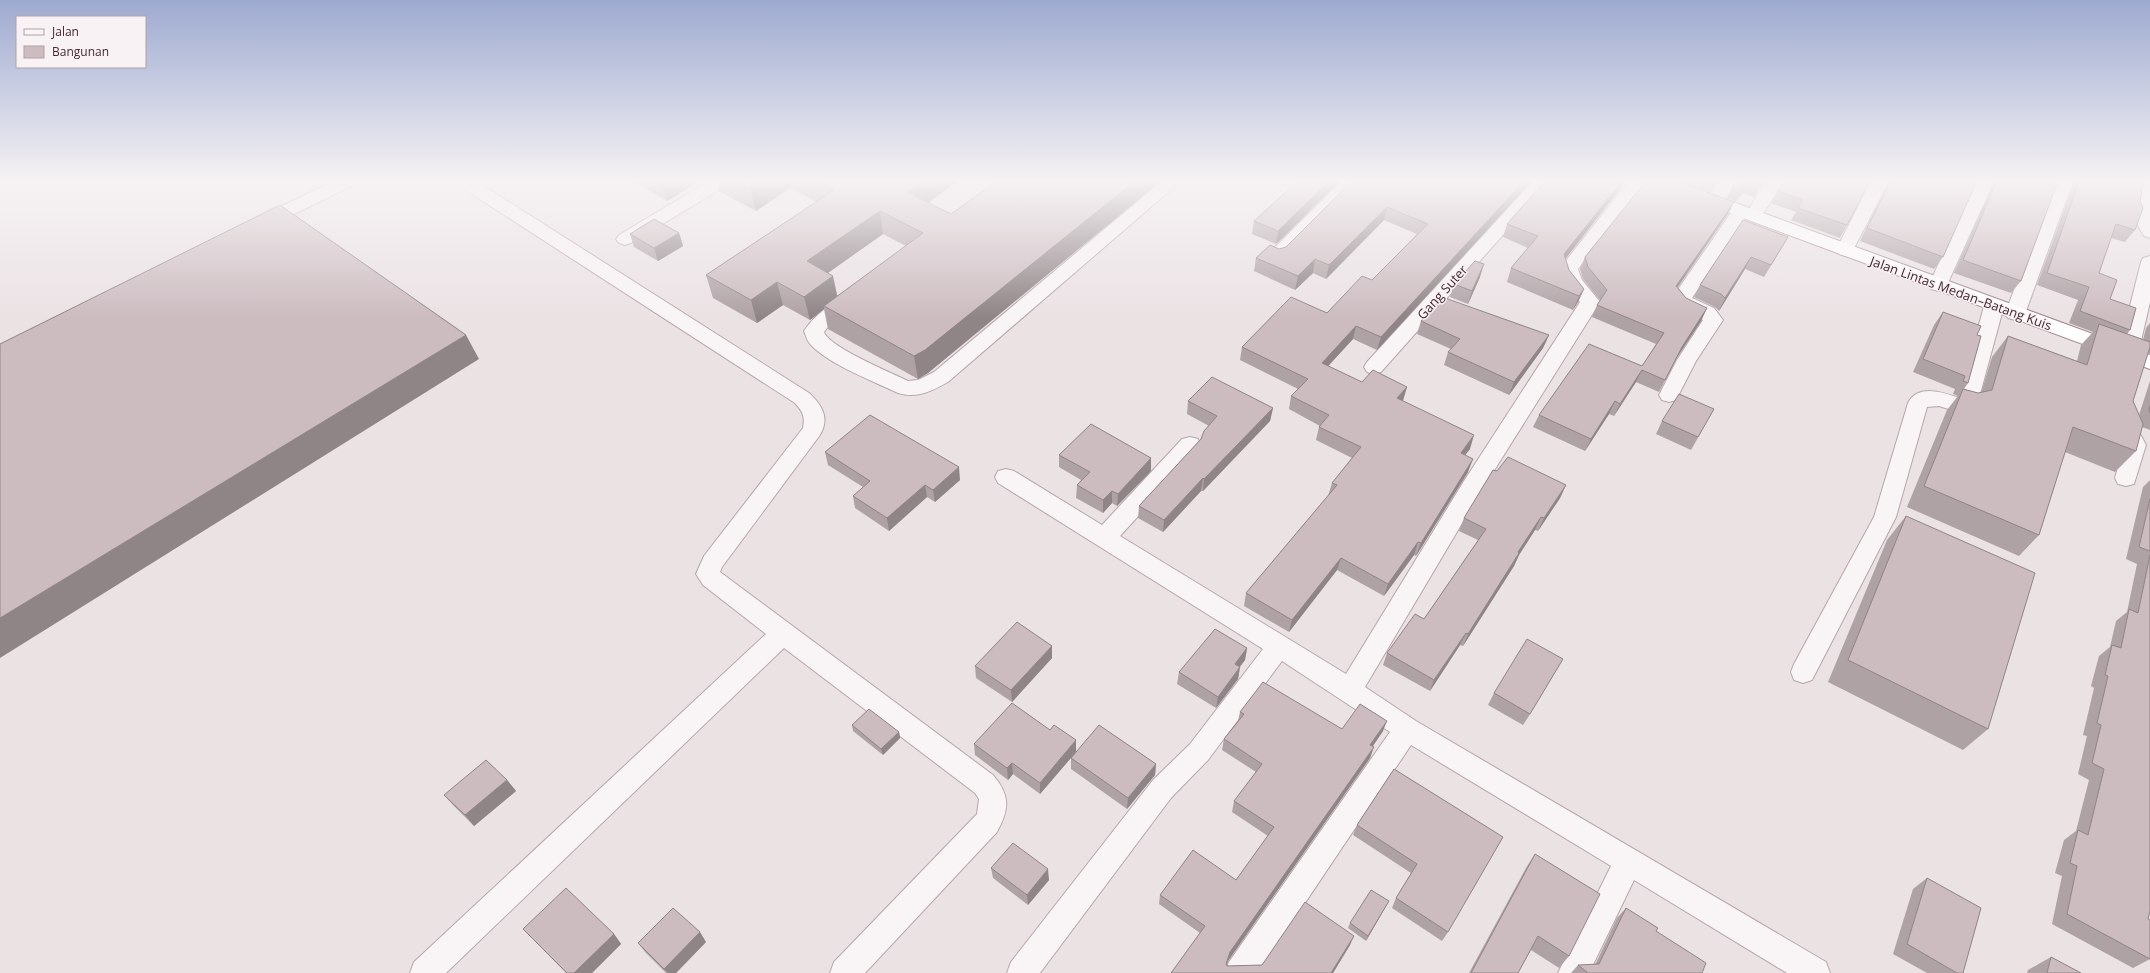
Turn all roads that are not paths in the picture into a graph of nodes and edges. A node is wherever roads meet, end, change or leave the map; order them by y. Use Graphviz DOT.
graph roads {
  1 [pos="254,226"];
  2 [pos="535,226"];
  3 [pos="646,226"];
  4 [pos="1119,226"];
  5 [pos="1306,226"];
  6 [pos="1501,226"];
  7 [pos="1602,226"];
  8 [pos="1737,226"];
  9 [pos="1783,226"];
  10 [pos="1857,226"];
  11 [pos="1964,226"];
  12 [pos="2047,226"];
  13 [pos="249,229"];
  14 [pos="625,239"];
  15 [pos="1845,250"];
  16 [pos="1277,255"];
  17 [pos="2150,262"];
  18 [pos="1938,285"];
  19 [pos="867,289"];
  20 [pos="1434,300"];
  21 [pos="1994,306"];
  22 [pos="1456,308"];
  23 [pos="2014,314"];
  24 [pos="1542,339"];
  25 [pos="1563,347"];
  26 [pos="2141,359"];
  27 [pos="1374,367"];
  28 [pos="2138,381"];
  29 [pos="1669,395"];
  30 [pos="2129,409"];
  31 [pos="1190,445"];
  32 [pos="1006,477"];
  33 [pos="2126,478"];
  34 [pos="1105,538"];
  35 [pos="783,633"];
  36 [pos="1279,646"];
  37 [pos="1802,672"];
  38 [pos="1350,690"];
  39 [pos="1407,728"];
  40 [pos="1628,862"];
  41 [pos="1800,969"];
  42 [pos="425,973"];
  43 [pos="845,973"];
  44 [pos="1022,973"];
  45 [pos="1240,973"];
  46 [pos="1573,973"];
  1 -- 13 [label="street"];
  2 -- 35 [label="street"];
  3 -- 14 [label="street"];
  4 -- 19 [label="street"];
  5 -- 16 [label="street"];
  6 -- 20 [label="street, Gang Suter"];
  7 -- 25 [label="street"];
  8 -- 29 [label="street"];
  9 -- 15 [label="highway, Jalan Lintas Medan–Batang Kuis"];
  10 -- 15 [label="street"];
  11 -- 18 [label="street"];
  12 -- 23 [label="street"];
  15 -- 18 [label="highway, Jalan Lintas Medan–Batang Kuis"];
  17 -- 26 [label="street"];
  18 -- 21 [label="highway, Jalan Lintas Medan–Batang Kuis"];
  20 -- 22 [label="street"];
  20 -- 27 [label="street, Gang Suter"];
  21 -- 23 [label="highway, Jalan Lintas Medan–Batang Kuis"];
  21 -- 37 [label="street"];
  23 -- 26 [label="highway, Jalan Lintas Medan–Batang Kuis"];
  24 -- 25 [label="street"];
  25 -- 38 [label="street"];
  26 -- 28 [label="street"];
  30 -- 33 [label="street"];
  31 -- 34 [label="street"];
  32 -- 34 [label="street"];
  34 -- 36 [label="street"];
  35 -- 42 [label="street"];
  35 -- 43 [label="street"];
  36 -- 38 [label="street"];
  36 -- 44 [label="street"];
  38 -- 39 [label="street"];
  39 -- 40 [label="street"];
  39 -- 45 [label="street"];
  40 -- 41 [label="street"];
  40 -- 46 [label="street"];
}
